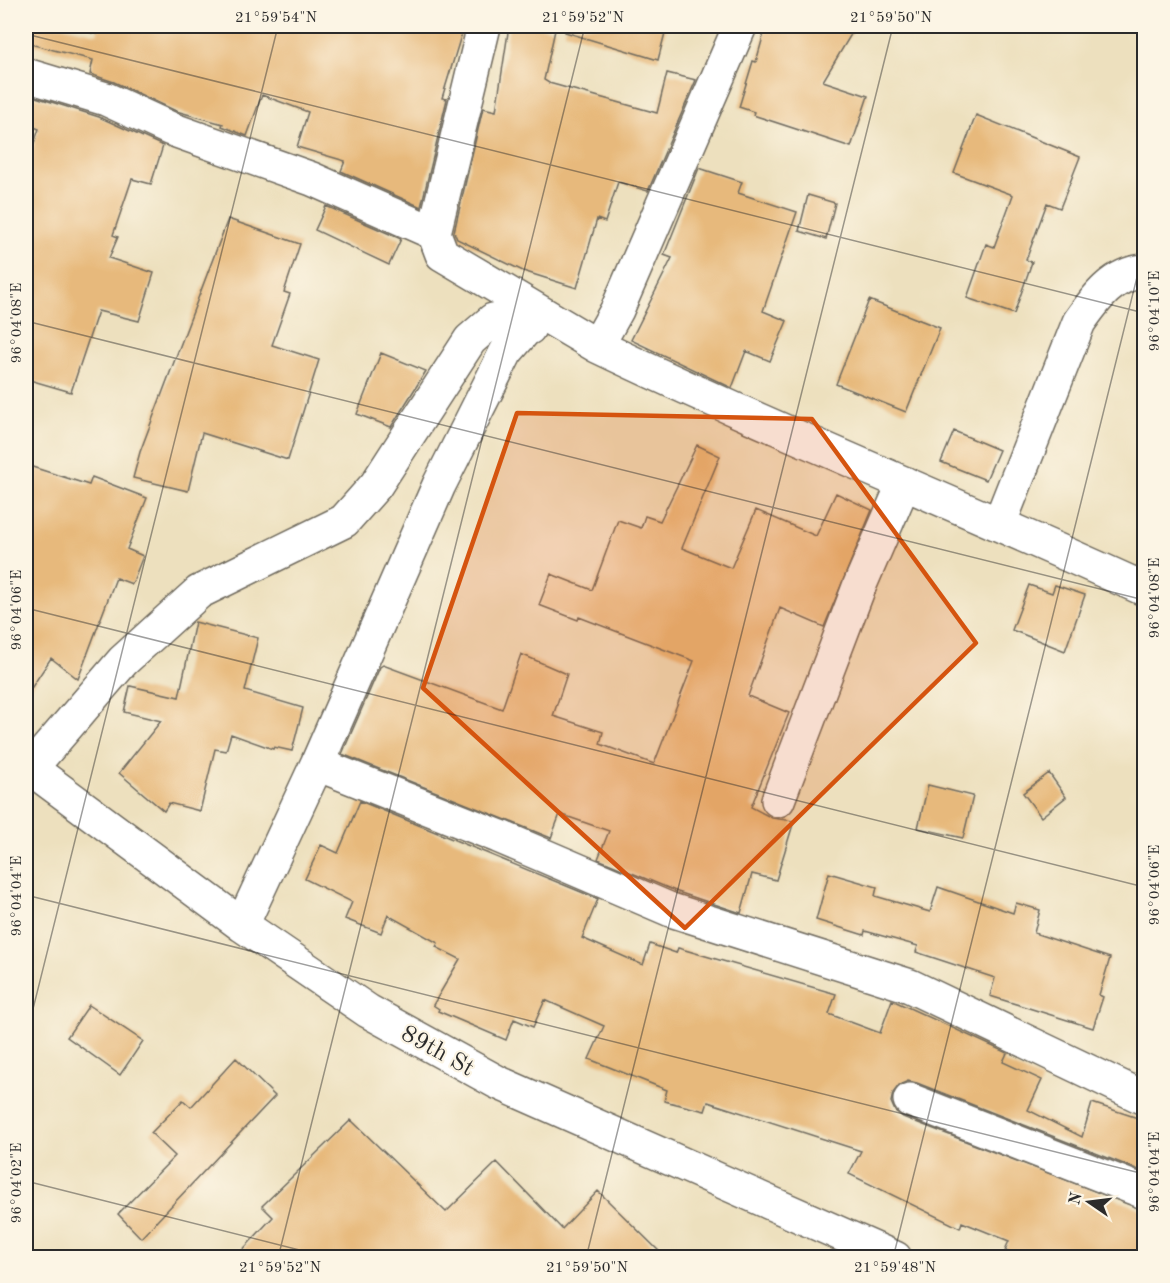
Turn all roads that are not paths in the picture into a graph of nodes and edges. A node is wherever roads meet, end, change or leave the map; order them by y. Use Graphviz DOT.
graph roads {
  1 [pos="484,26"];
  2 [pos="740,26"];
  3 [pos="26,75"];
  4 [pos="434,233"];
  5 [pos="1144,271"];
  6 [pos="534,321"];
  7 [pos="597,346"];
  8 [pos="904,483"];
  9 [pos="1000,522"];
  10 [pos="1144,589"];
  11 [pos="317,764"];
  12 [pos="28,767"];
  13 [pos="778,800"];
  14 [pos="242,925"];
  15 [pos="1144,1098"];
  16 [pos="910,1100"];
  17 [pos="1144,1192"];
  18 [pos="895,1257"];
  1 -- 4 [label="street"];
  2 -- 7 [label="street"];
  3 -- 4 [label="street"];
  4 -- 6 [label="street"];
  5 -- 9 [label="street"];
  6 -- 7 [label="street"];
  6 -- 11 [label="street"];
  6 -- 12 [label="street"];
  7 -- 8 [label="street"];
  8 -- 9 [label="street"];
  8 -- 13 [label="street"];
  9 -- 10 [label="street"];
  11 -- 14 [label="street"];
  11 -- 15 [label="street"];
  12 -- 14 [label="street, 89th St"];
  14 -- 18 [label="street, 89th St"];
  16 -- 17 [label="street"];
}
